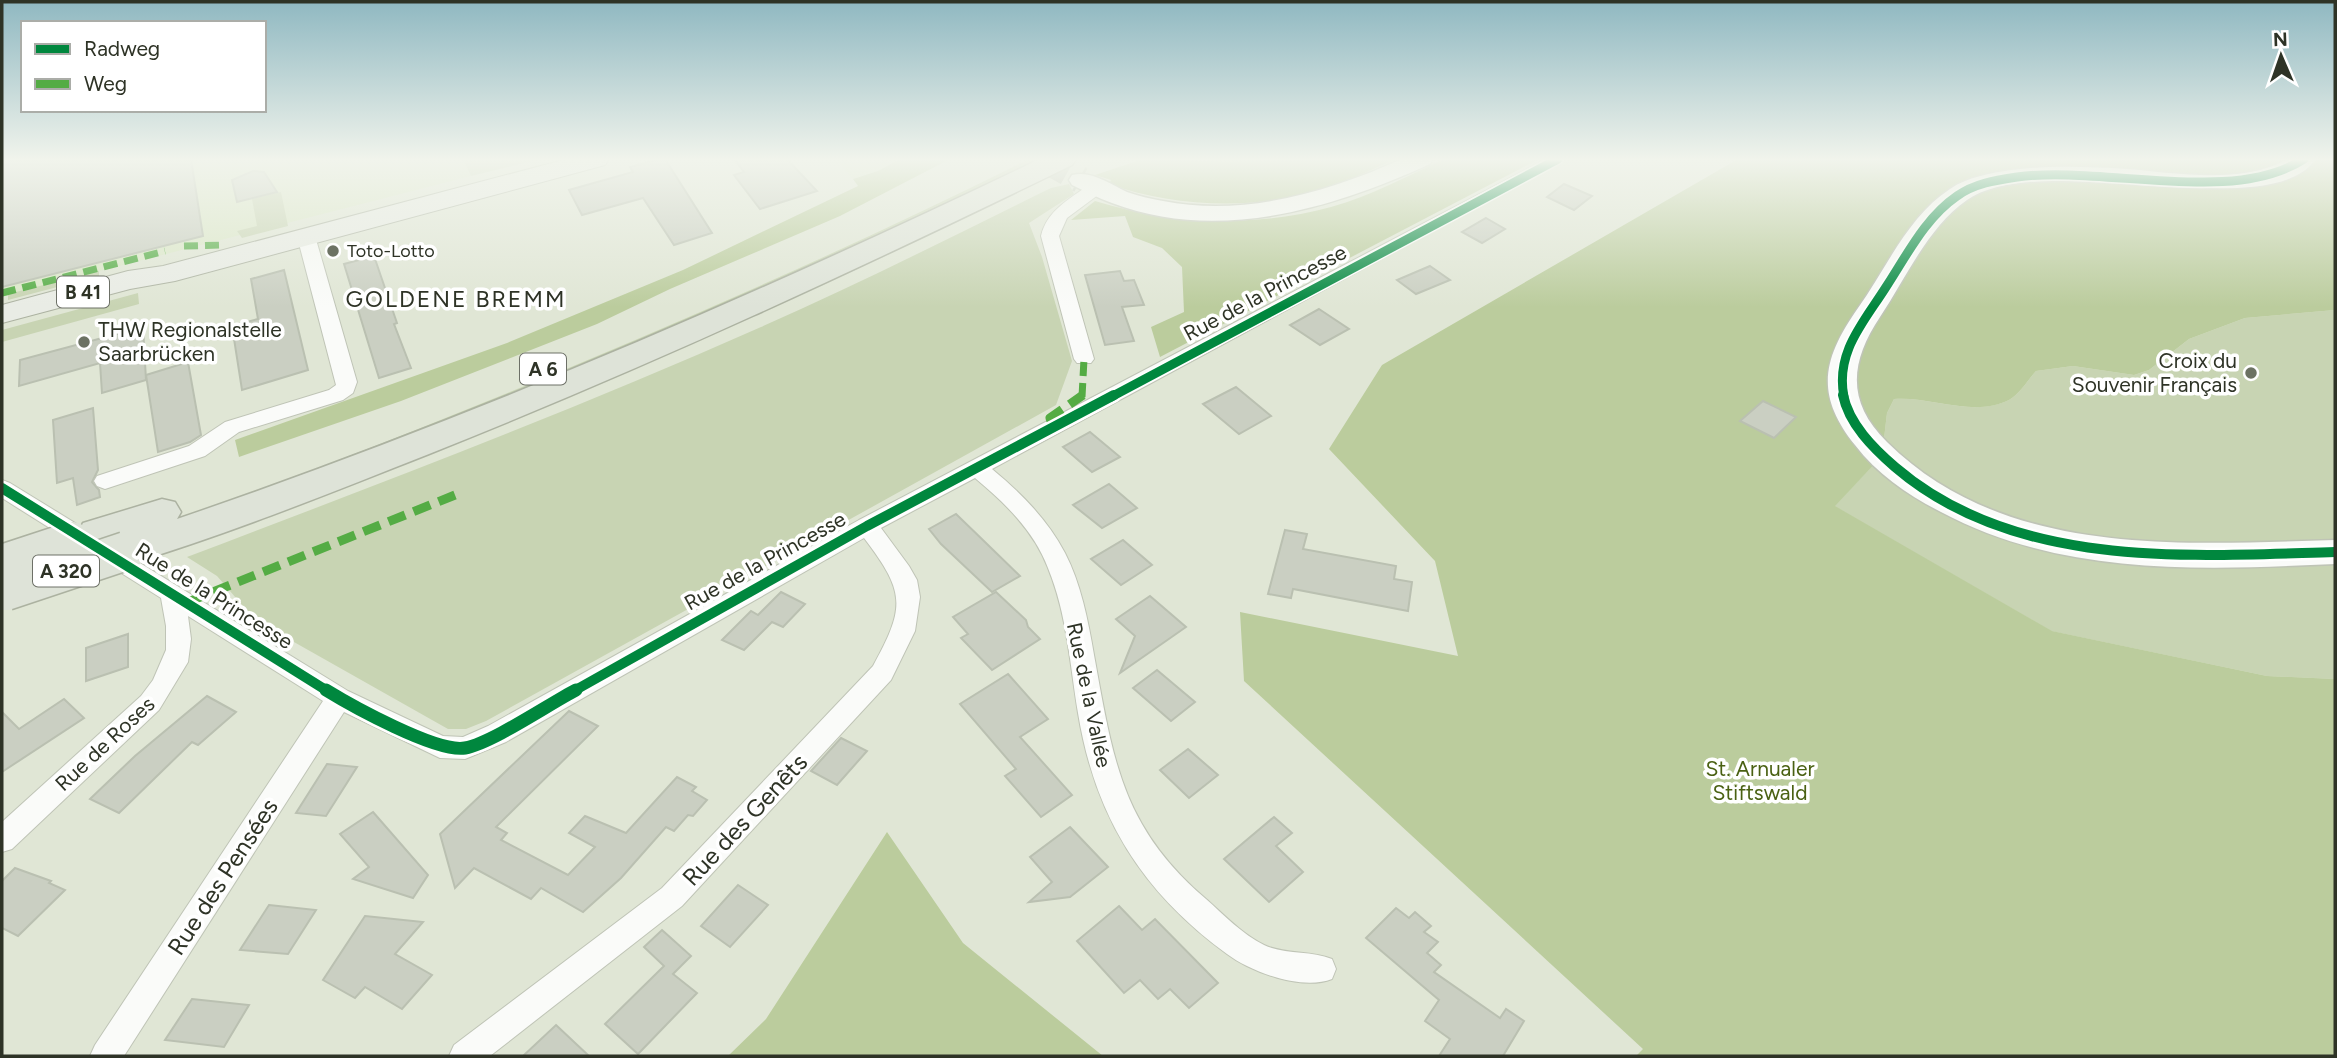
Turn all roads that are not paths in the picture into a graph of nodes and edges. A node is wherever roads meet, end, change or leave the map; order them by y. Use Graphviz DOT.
graph roads {
  1 [pos="410,208"];
  2 [pos="902,208"];
  3 [pos="983,208"];
  4 [pos="1062,208"];
  5 [pos="1159,208"];
  6 [pos="1275,208"];
  7 [pos="1465,208"];
  8 [pos="1945,208"];
  9 [pos="306,236"];
  10 [pos="164,275"];
  11 [pos="2,314"];
  12 [pos="2,324"];
  13 [pos="1084,359"];
  14 [pos="977,468"];
  15 [pos="104,481"];
  16 [pos="2,488"];
  17 [pos="197,514"];
  18 [pos="867,526"];
  19 [pos="111,542"];
  20 [pos="2335,552"];
  21 [pos="3,583"];
  22 [pos="171,591"];
  23 [pos="340,698"];
  24 [pos="2,840"];
  25 [pos="1321,969"];
  26 [pos="106,1056"];
  27 [pos="465,1056"];
  1 -- 9 [label="main road"];
  2 -- 17 [label="highway, A 6"];
  3 -- 17 [label="highway, A 6"];
  4 -- 13 [label="street"];
  5 -- 6 [label="street"];
  7 -- 14 [label="street, Rue de la Princesse"];
  8 -- 20 [label="street"];
  9 -- 10 [label="main road, B 41"];
  9 -- 15 [label="street"];
  10 -- 11 [label="main road, B 41"];
  10 -- 12 [label="main road, B 41"];
  14 -- 18 [label="street, Rue de la Princesse"];
  14 -- 25 [label="street, Rue de la Vallée"];
  16 -- 22 [label="street, Rue de la Princesse"];
  17 -- 19 [label="highway, A 6"];
  18 -- 23 [label="street, Rue de la Princesse"];
  18 -- 27 [label="street, Rue des Genêts"];
  19 -- 21 [label="highway, A 320, bridge"];
  22 -- 23 [label="street, Rue de la Princesse"];
  22 -- 24 [label="street, Rue de Roses"];
  23 -- 26 [label="street, Rue des Pensées"];
}
